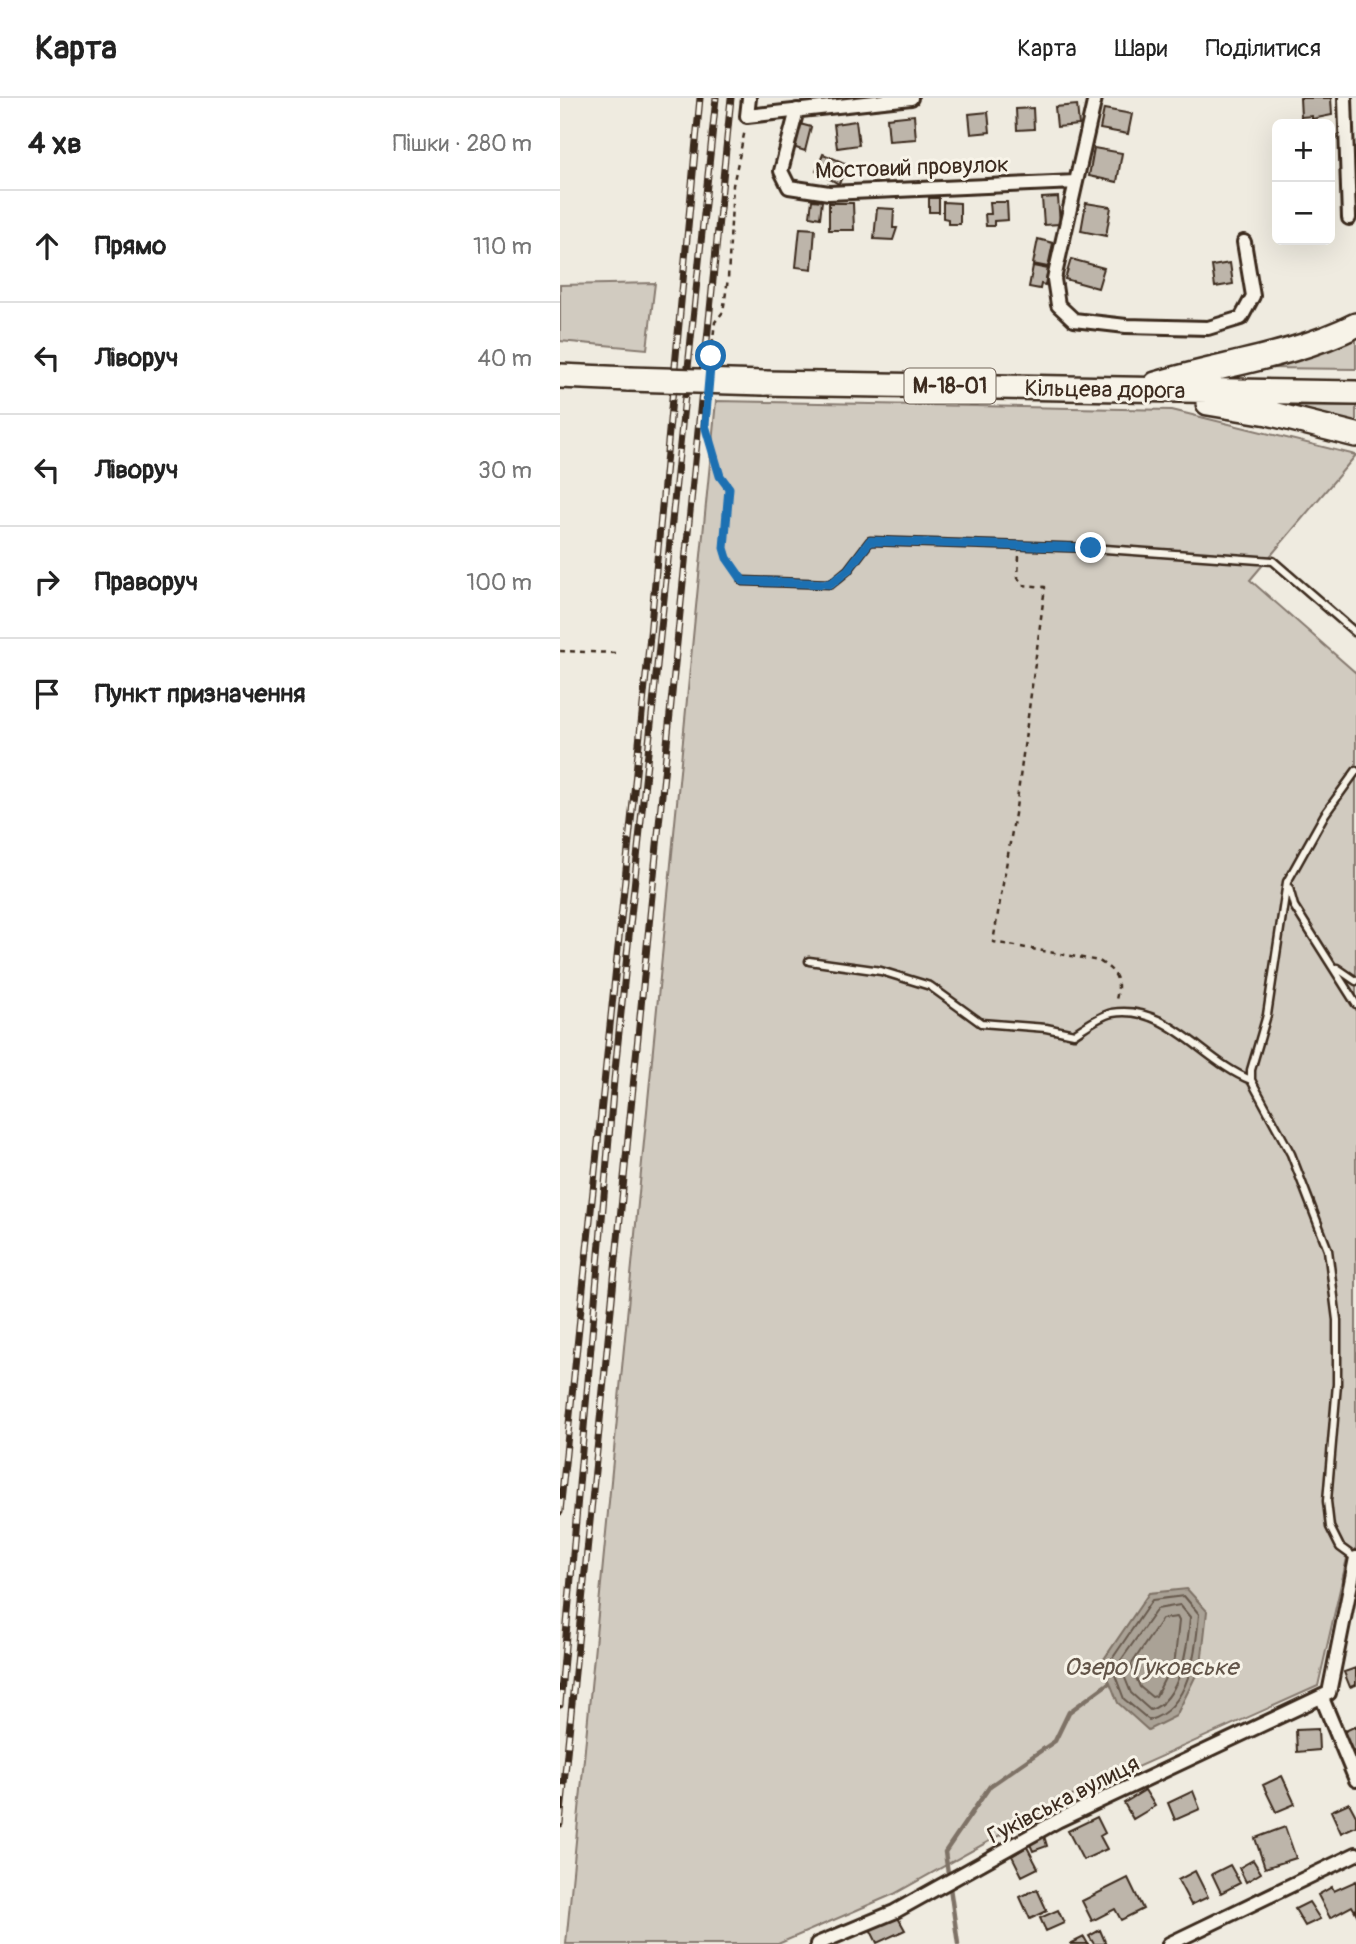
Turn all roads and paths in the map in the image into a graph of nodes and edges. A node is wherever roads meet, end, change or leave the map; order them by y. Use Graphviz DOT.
graph roads {
  1 [pos="749,98"];
  2 [pos="911,98"];
  3 [pos="1095,98"];
  4 [pos="1345,98"];
  5 [pos="797,110"];
  6 [pos="747,116"];
  7 [pos="1076,181"];
  8 [pos="1349,218"];
  9 [pos="1244,242"];
  10 [pos="1356,325"];
  11 [pos="710,368"];
  12 [pos="560,376"];
  13 [pos="708,390"];
  14 [pos="1136,390"];
  15 [pos="1356,393"];
  16 [pos="1356,435"];
  17 [pos="1019,546"];
  18 [pos="743,581"];
  19 [pos="1356,633"];
  20 [pos="560,651"];
  21 [pos="617,653"];
  22 [pos="1356,771"];
  23 [pos="1287,882"];
  24 [pos="809,961"];
  25 [pos="1332,965"];
  26 [pos="1356,981"];
  27 [pos="1356,1004"];
  28 [pos="1111,1013"];
  29 [pos="1251,1080"];
  30 [pos="1355,1558"];
  31 [pos="1325,1696"];
  32 [pos="1356,1780"];
  33 [pos="1356,1854"];
  34 [pos="817,1944"];
  35 [pos="1169,1944"];
  1 -- 6 [label="street"];
  2 -- 5 [label="street"];
  3 -- 7 [label="street"];
  4 -- 8 [label="street"];
  5 -- 6 [label="street"];
  5 -- 7 [label="street, Мостовий провулок"];
  6 -- 11 [label="path"];
  7 -- 9 [label="street"];
  10 -- 14 [label="highway, М-18-01"];
  12 -- 14 [label="highway, Кільцева дорога / М-18-01, bridge"];
  13 -- 18 [label="path"];
  14 -- 15 [label="highway, Кільцева дорога / М-18-01"];
  14 -- 16 [label="highway, М-18-01"];
  17 -- 18 [label="lane"];
  17 -- 19 [label="lane"];
  17 -- 28 [label="path"];
  20 -- 21 [label="path"];
  22 -- 23 [label="lane"];
  23 -- 25 [label="lane"];
  23 -- 29 [label="lane"];
  24 -- 28 [label="lane"];
  25 -- 26 [label="lane"];
  25 -- 27 [label="lane"];
  28 -- 29 [label="lane"];
  29 -- 30 [label="lane"];
  30 -- 31 [label="street"];
  31 -- 32 [label="street"];
  31 -- 34 [label="street, Гуківська вулиця"];
  33 -- 35 [label="street"];
}
